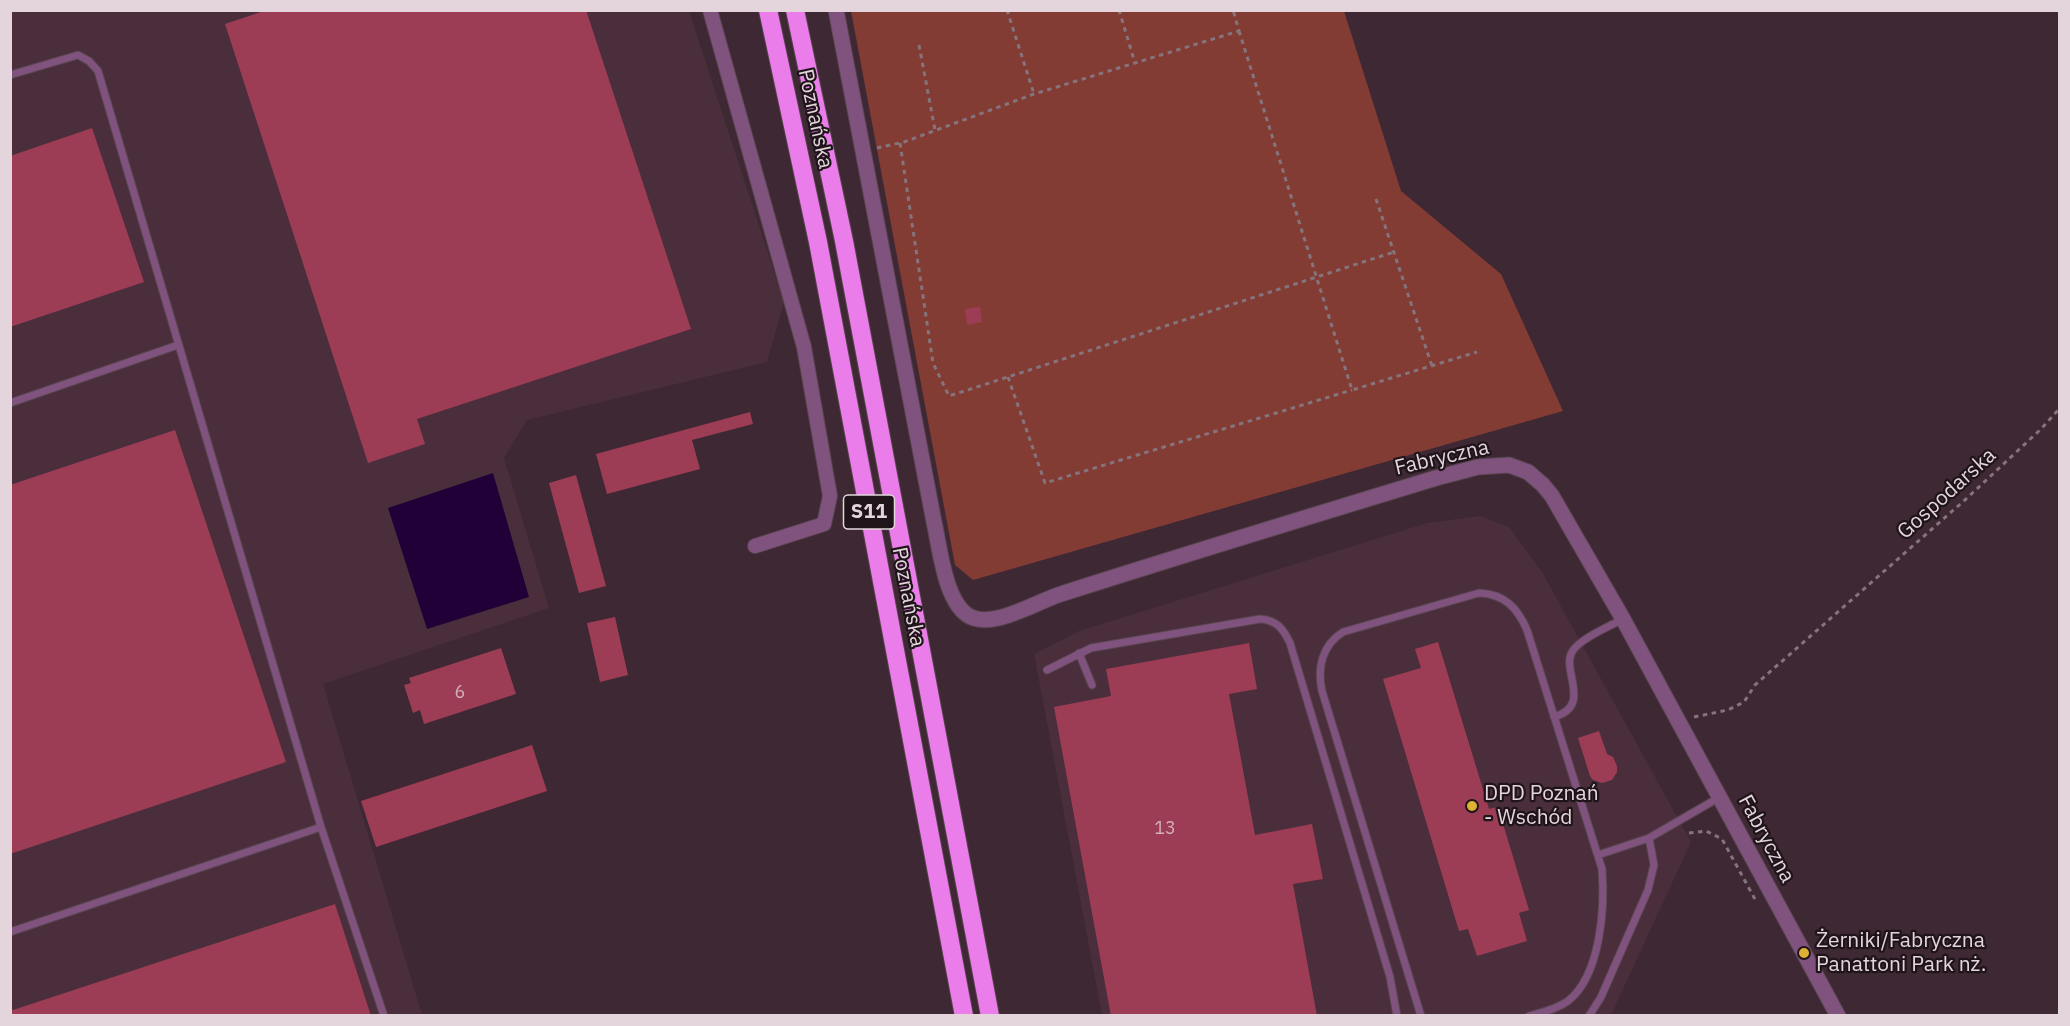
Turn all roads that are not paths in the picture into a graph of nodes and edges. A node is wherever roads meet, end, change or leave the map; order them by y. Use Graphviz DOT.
graph roads {
  1 [pos="710,10"];
  2 [pos="768,10"];
  3 [pos="795,10"];
  4 [pos="836,10"];
  5 [pos="10,75"];
  6 [pos="178,345"];
  7 [pos="10,403"];
  8 [pos="755,546"];
  9 [pos="1623,619"];
  10 [pos="1079,653"];
  11 [pos="1047,670"];
  12 [pos="1092,684"];
  13 [pos="1554,717"];
  14 [pos="1720,797"];
  15 [pos="321,827"];
  16 [pos="1649,838"];
  17 [pos="1598,855"];
  18 [pos="10,932"];
  19 [pos="384,1016"];
  20 [pos="964,1016"];
  21 [pos="990,1016"];
  22 [pos="1396,1016"];
  23 [pos="1420,1016"];
  24 [pos="1529,1016"];
  25 [pos="1590,1016"];
  26 [pos="1838,1016"];
  1 -- 8 [label="street"];
  2 -- 20 [label="highway, Poznańska / S11"];
  3 -- 21 [label="highway, Poznańska / S11"];
  4 -- 9 [label="street, Fabryczna"];
  5 -- 6 [label="lane"];
  6 -- 7 [label="lane"];
  6 -- 15 [label="lane"];
  9 -- 13 [label="lane"];
  9 -- 14 [label="street, Fabryczna"];
  10 -- 11 [label="lane"];
  10 -- 12 [label="lane"];
  10 -- 22 [label="lane"];
  13 -- 17 [label="lane"];
  13 -- 23 [label="lane"];
  14 -- 16 [label="lane"];
  14 -- 26 [label="street, Fabryczna"];
  15 -- 18 [label="lane"];
  15 -- 19 [label="lane"];
  16 -- 17 [label="lane"];
  16 -- 25 [label="lane"];
  17 -- 24 [label="lane"];
}
